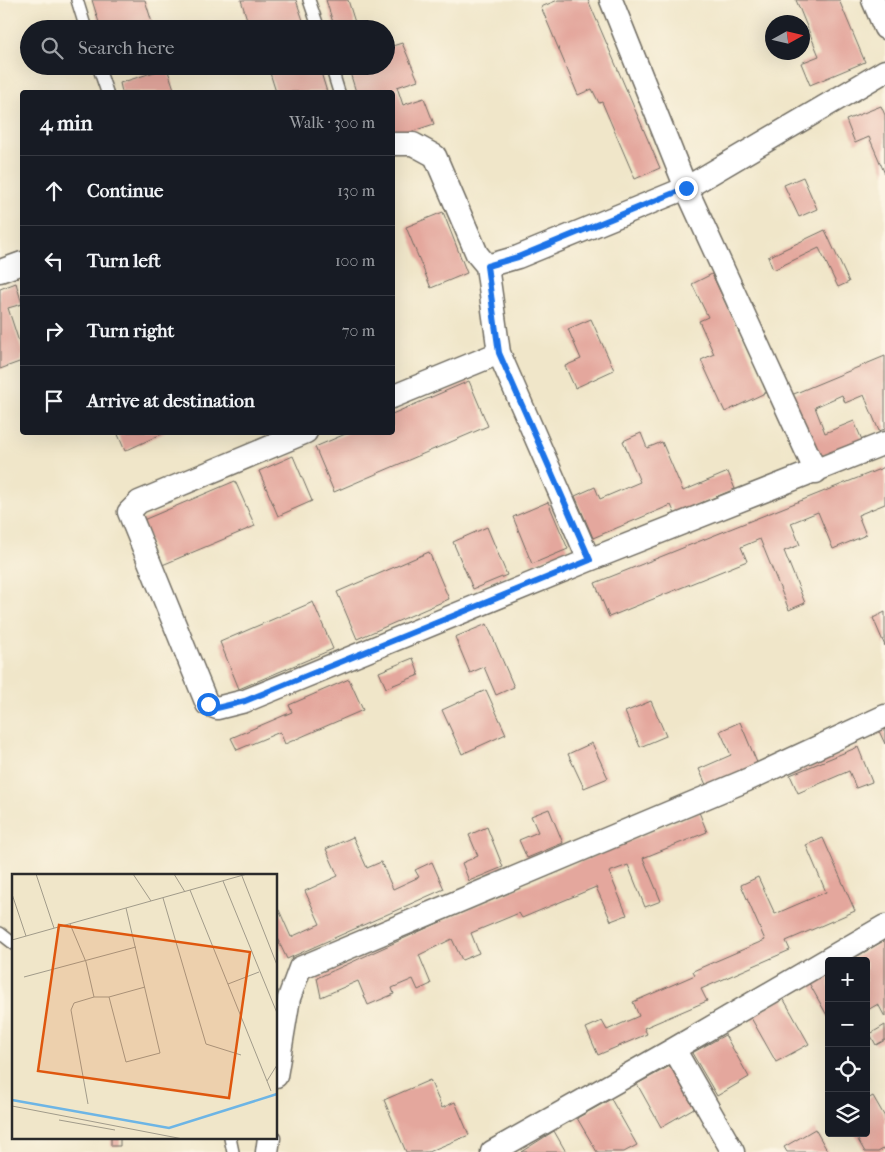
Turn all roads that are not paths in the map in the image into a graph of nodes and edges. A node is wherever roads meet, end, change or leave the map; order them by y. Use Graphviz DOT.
graph roads {
  1 [pos="77,0"];
  2 [pos="309,0"];
  3 [pos="611,0"];
  4 [pos="873,0"];
  5 [pos="83,20"];
  6 [pos="316,20"];
  7 [pos="885,28"];
  8 [pos="885,70"];
  9 [pos="101,75"];
  10 [pos="334,75"];
  11 [pos="106,90"];
  12 [pos="338,90"];
  13 [pos="395,144"];
  14 [pos="686,188"];
  15 [pos="20,264"];
  16 [pos="487,266"];
  17 [pos="0,271"];
  18 [pos="499,353"];
  19 [pos="395,396"];
  20 [pos="299,435"];
  21 [pos="885,443"];
  22 [pos="816,472"];
  23 [pos="590,560"];
  24 [pos="885,716"];
  25 [pos="885,926"];
  26 [pos="0,933"];
  27 [pos="12,942"];
  28 [pos="674,1049"];
  29 [pos="278,1064"];
  30 [pos="492,1152"];
  31 [pos="733,1152"];
  1 -- 5 [label="lane"];
  2 -- 6 [label="lane"];
  3 -- 14 [label="street"];
  4 -- 7 [label="street"];
  8 -- 14 [label="street"];
  9 -- 11 [label="lane"];
  10 -- 12 [label="lane"];
  13 -- 16 [label="street"];
  14 -- 16 [label="street"];
  14 -- 22 [label="street"];
  15 -- 17 [label="street"];
  16 -- 18 [label="street"];
  18 -- 19 [label="street"];
  18 -- 23 [label="street"];
  20 -- 23 [label="street"];
  21 -- 22 [label="street"];
  22 -- 23 [label="street"];
  24 -- 29 [label="street"];
  25 -- 28 [label="street"];
  26 -- 27 [label="lane"];
  28 -- 30 [label="street"];
  28 -- 31 [label="street"];
}
